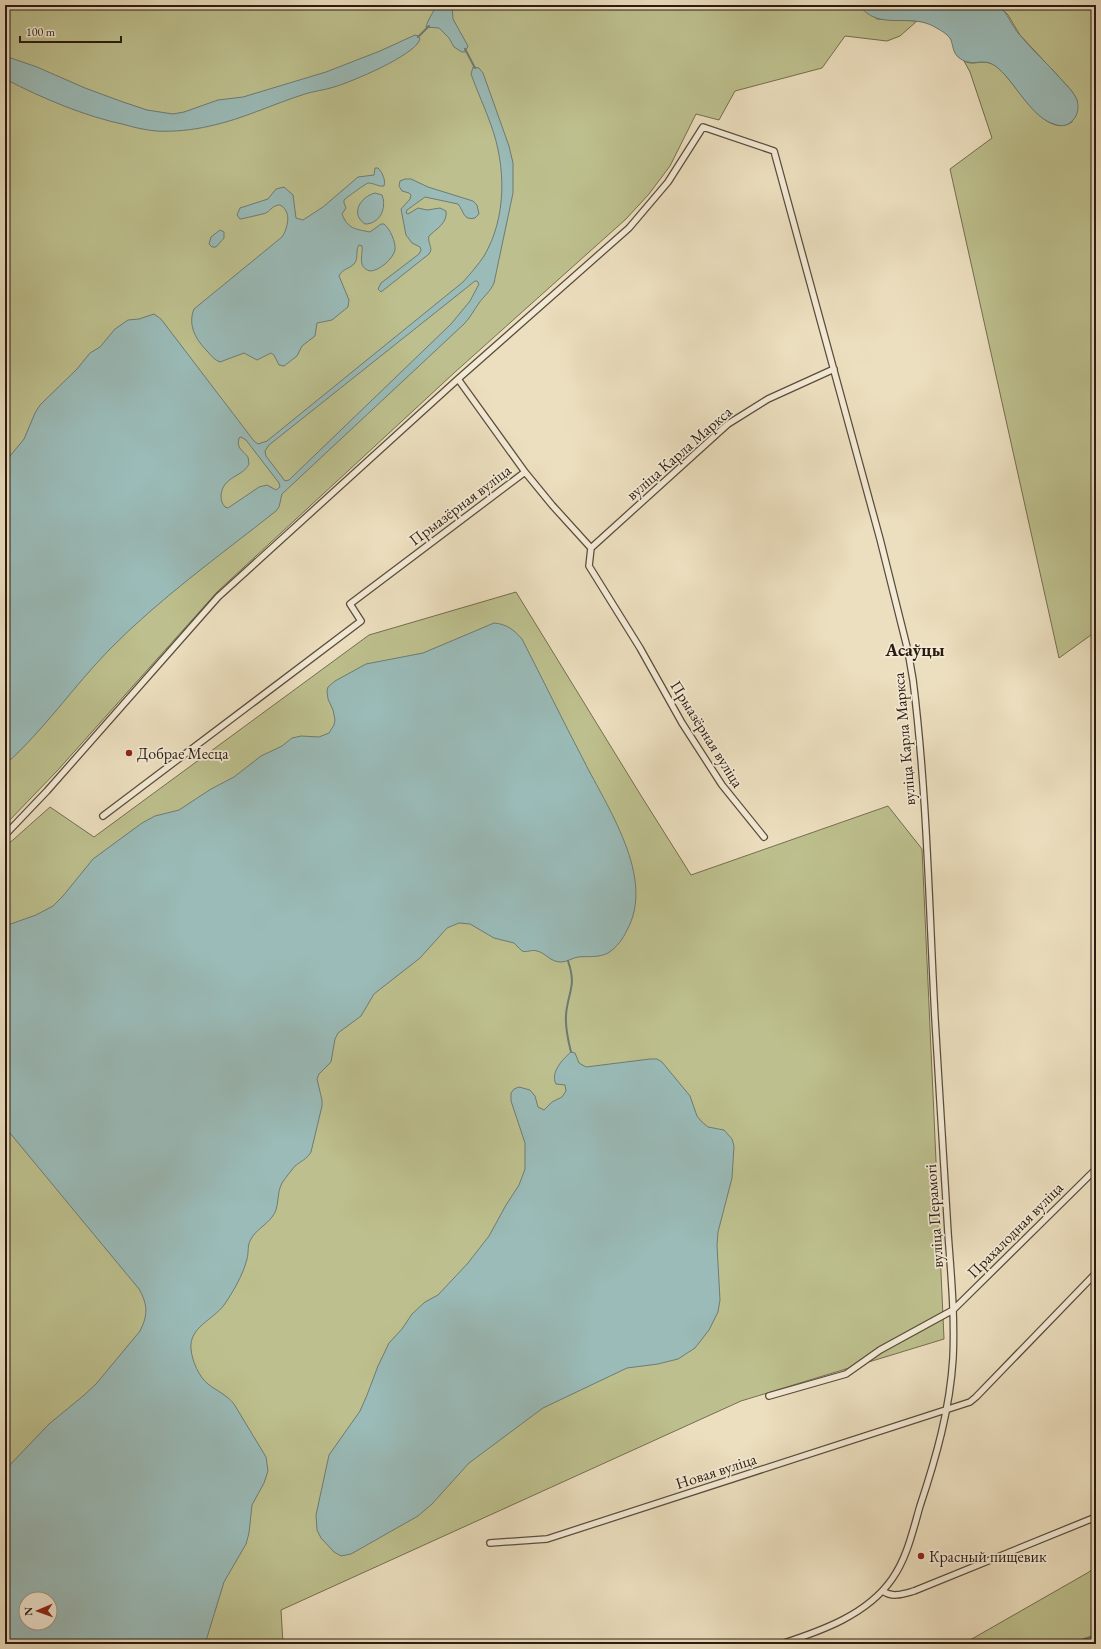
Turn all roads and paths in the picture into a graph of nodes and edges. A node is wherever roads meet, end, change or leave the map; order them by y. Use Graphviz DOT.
graph roads {
  1 [pos="834,369"];
  2 [pos="458,379"];
  3 [pos="525,472"];
  4 [pos="591,548"];
  5 [pos="103,816"];
  6 [pos="5,835"];
  7 [pos="764,837"];
  8 [pos="935,1020"];
  9 [pos="1096,1169"];
  10 [pos="1096,1273"];
  11 [pos="1096,1281"];
  12 [pos="1087,1282"];
  13 [pos="953,1310"];
  14 [pos="770,1396"];
  15 [pos="946,1410"];
  16 [pos="1096,1517"];
  17 [pos="490,1543"];
  18 [pos="883,1591"];
  19 [pos="781,1644"];
  1 -- 2 [label="street, вуліца Карла Маркса"];
  1 -- 4 [label="street, вуліца Карла Маркса"];
  1 -- 8 [label="street, вуліца Карла Маркса"];
  2 -- 3 [label="street"];
  2 -- 6 [label="street"];
  3 -- 4 [label="street, Прыазёрная вуліца"];
  3 -- 5 [label="street, Прыазёрная вуліца"];
  4 -- 7 [label="street, Прыазёрная вуліца"];
  8 -- 13 [label="street, вуліца Перамогі"];
  9 -- 13 [label="street, Прахалодная вуліца"];
  10 -- 12 [label="street"];
  11 -- 12 [label="street"];
  12 -- 15 [label="street"];
  13 -- 14 [label="street, Прахалодная вуліца"];
  13 -- 15 [label="street, вуліца Перамогі"];
  15 -- 17 [label="street, Новая вуліца"];
  15 -- 18 [label="street, вуліца Перамогі"];
  16 -- 18 [label="street"];
  18 -- 19 [label="street, вуліца Перамогі"];
}
